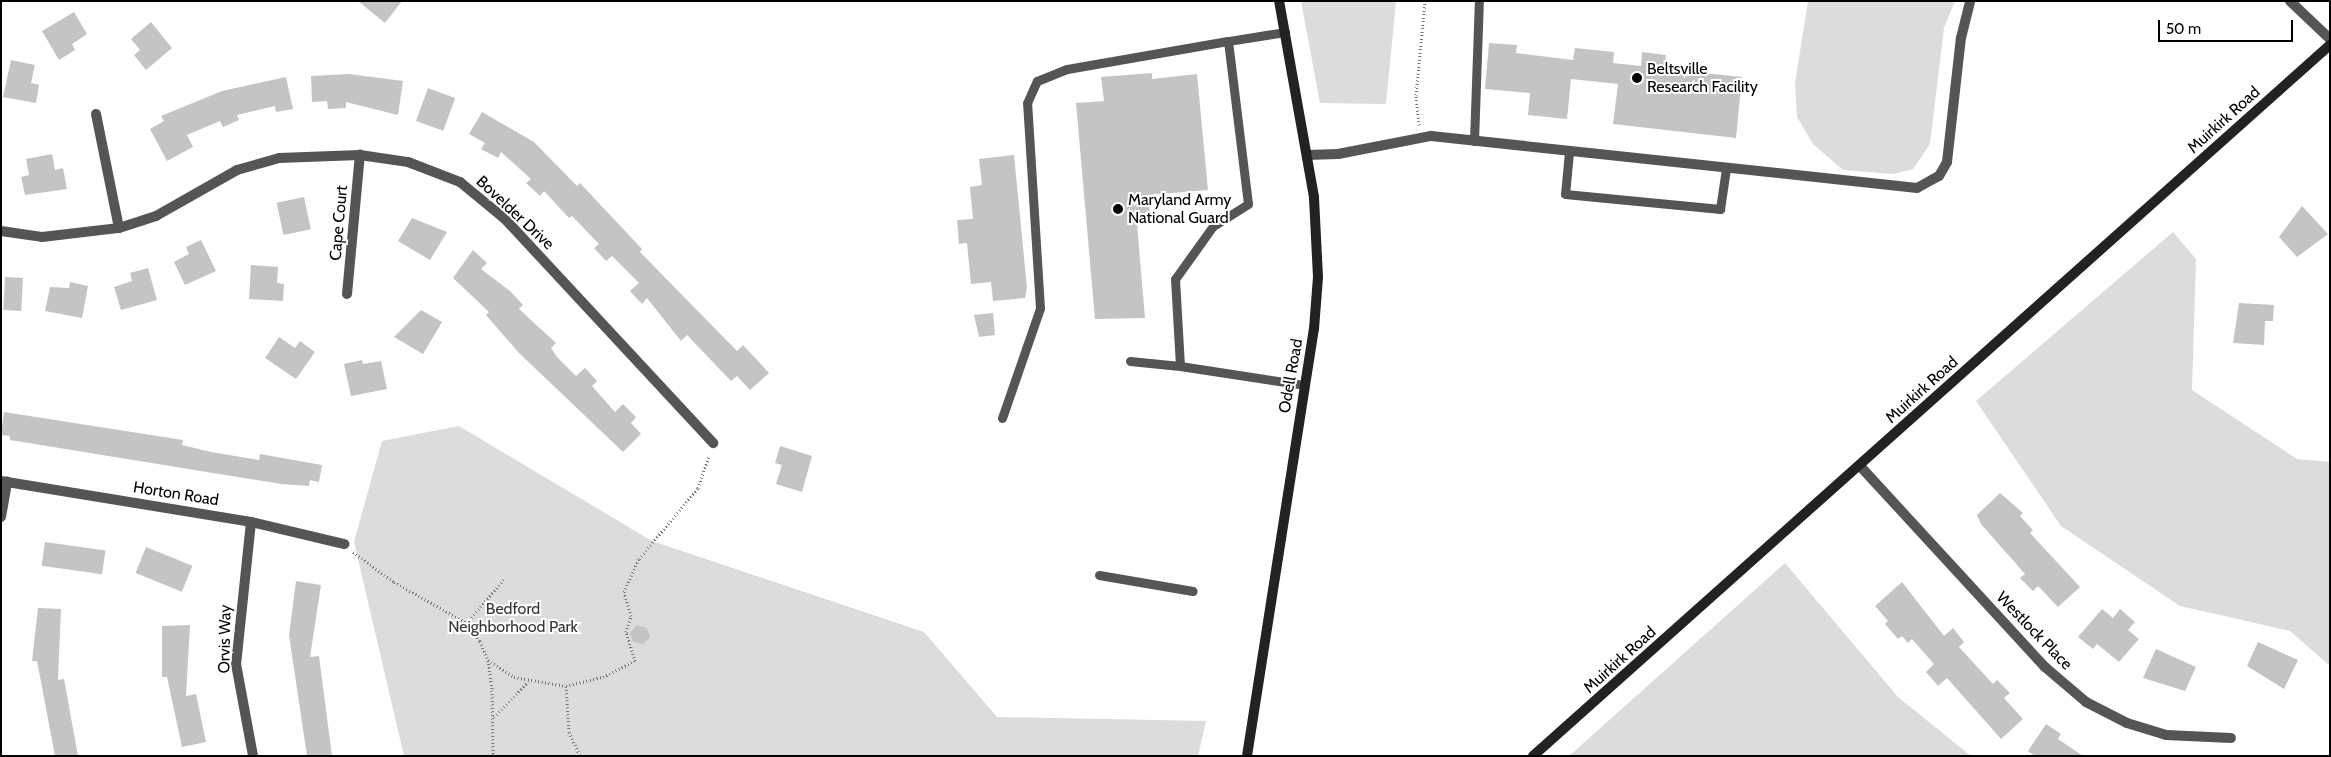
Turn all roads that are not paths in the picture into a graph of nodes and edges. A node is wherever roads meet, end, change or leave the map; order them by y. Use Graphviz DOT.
graph roads {
  1 [pos="1279,1"];
  2 [pos="1480,1"];
  3 [pos="1970,1"];
  4 [pos="2290,1"];
  5 [pos="1285,32"];
  6 [pos="2330,39"];
  7 [pos="1228,40"];
  8 [pos="2330,45"];
  9 [pos="96,114"];
  10 [pos="1474,141"];
  11 [pos="1569,152"];
  12 [pos="1307,154"];
  13 [pos="360,155"];
  14 [pos="1726,169"];
  15 [pos="120,228"];
  16 [pos="1,231"];
  17 [pos="347,294"];
  18 [pos="1130,361"];
  19 [pos="1180,366"];
  20 [pos="1304,385"];
  21 [pos="1002,418"];
  22 [pos="713,443"];
  23 [pos="1860,466"];
  24 [pos="4,481"];
  25 [pos="1,517"];
  26 [pos="252,522"];
  27 [pos="344,544"];
  28 [pos="1099,575"];
  29 [pos="1193,591"];
  30 [pos="2231,738"];
  31 [pos="253,756"];
  32 [pos="1247,756"];
  33 [pos="1533,756"];
  1 -- 5 [label="main road, Odell Road"];
  2 -- 10 [label="lane"];
  3 -- 14 [label="street"];
  4 -- 6 [label="street"];
  5 -- 7 [label="lane"];
  5 -- 12 [label="main road, Odell Road"];
  7 -- 19 [label="lane"];
  7 -- 21 [label="lane"];
  8 -- 23 [label="main road, Muirkirk Road"];
  9 -- 15 [label="street"];
  10 -- 11 [label="street"];
  10 -- 12 [label="street"];
  11 -- 14 [label="street"];
  11 -- 14 [label="lane"];
  12 -- 20 [label="main road, Odell Road"];
  13 -- 15 [label="street, Bovelder Drive"];
  13 -- 17 [label="street, Cape Court"];
  13 -- 22 [label="street, Bovelder Drive"];
  15 -- 16 [label="street, Bovelder Drive"];
  18 -- 19 [label="lane"];
  19 -- 20 [label="lane"];
  20 -- 32 [label="main road, Odell Road"];
  23 -- 30 [label="street, Westlock Place"];
  23 -- 33 [label="main road, Muirkirk Road"];
  24 -- 25 [label="street"];
  24 -- 26 [label="street, Horton Road"];
  26 -- 27 [label="street, Horton Road"];
  26 -- 31 [label="street, Orvis Way"];
  28 -- 29 [label="lane"];
}
